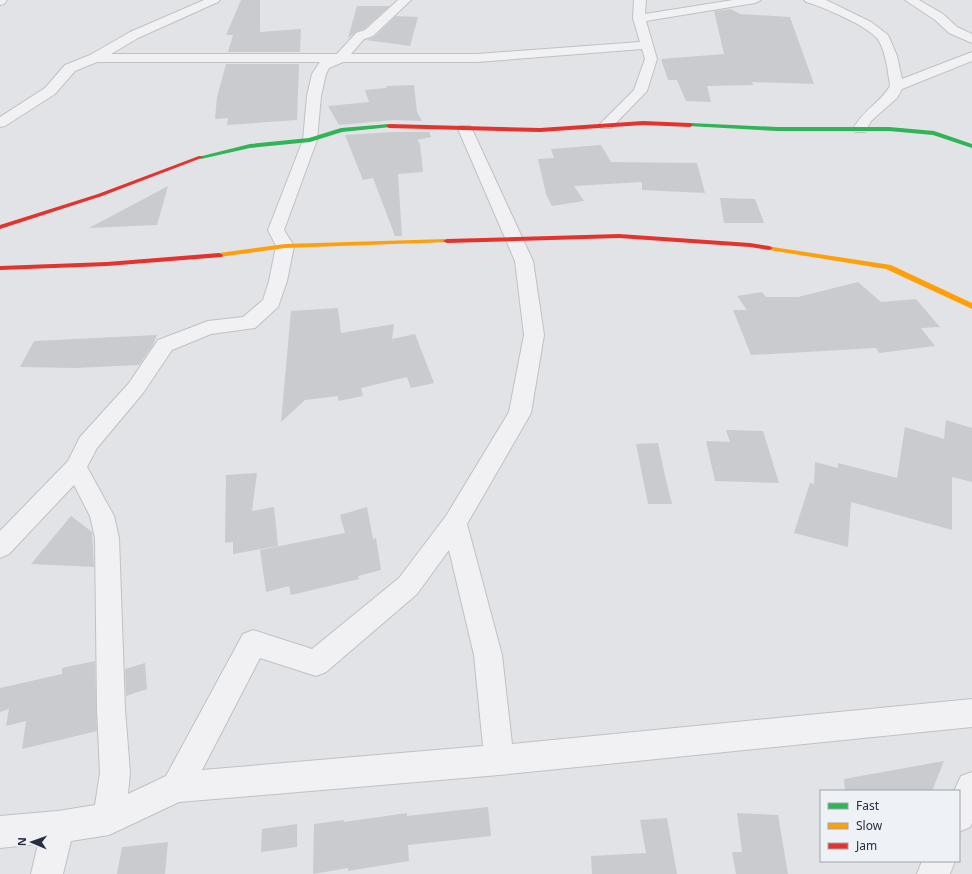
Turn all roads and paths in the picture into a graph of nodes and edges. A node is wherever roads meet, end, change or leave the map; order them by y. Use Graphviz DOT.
graph roads {
  1 [pos="214,0"];
  2 [pos="405,0"];
  3 [pos="640,0"];
  4 [pos="755,0"];
  5 [pos="810,0"];
  6 [pos="911,0"];
  7 [pos="639,18"];
  8 [pos="972,39"];
  9 [pos="647,45"];
  10 [pos="972,56"];
  11 [pos="95,58"];
  12 [pos="341,58"];
  13 [pos="897,86"];
  14 [pos="0,123"];
  15 [pos="606,125"];
  16 [pos="465,129"];
  17 [pos="860,129"];
  18 [pos="310,140"];
  19 [pos="972,146"];
  20 [pos="0,227"];
  21 [pos="513,238"];
  22 [pos="285,246"];
  23 [pos="0,268"];
  24 [pos="972,306"];
  25 [pos="76,467"];
  26 [pos="455,524"];
  27 [pos="0,547"];
  28 [pos="972,713"];
  29 [pos="499,760"];
  30 [pos="177,787"];
  31 [pos="972,787"];
  32 [pos="960,814"];
  33 [pos="109,819"];
  34 [pos="58,827"];
  35 [pos="0,832"];
  36 [pos="939,862"];
  37 [pos="47,874"];
  38 [pos="933,874"];
  1 -- 11 [label="street"];
  2 -- 12 [label="street"];
  3 -- 7 [label="street"];
  4 -- 7 [label="street"];
  5 -- 13 [label="street"];
  6 -- 8 [label="street"];
  7 -- 9 [label="street"];
  9 -- 12 [label="street"];
  9 -- 15 [label="street"];
  10 -- 13 [label="street"];
  11 -- 12 [label="street"];
  11 -- 14 [label="street"];
  12 -- 18 [label="street"];
  13 -- 17 [label="street"];
  15 -- 16 [label="street"];
  15 -- 17 [label="street"];
  16 -- 18 [label="street"];
  16 -- 21 [label="street"];
  17 -- 19 [label="street"];
  18 -- 20 [label="street"];
  18 -- 22 [label="street"];
  21 -- 22 [label="street"];
  21 -- 24 [label="street"];
  21 -- 26 [label="street"];
  22 -- 23 [label="street"];
  22 -- 25 [label="street"];
  25 -- 27 [label="street"];
  25 -- 33 [label="street"];
  26 -- 29 [label="street"];
  26 -- 30 [label="street"];
  28 -- 29 [label="street"];
  29 -- 30 [label="street"];
  30 -- 33 [label="street"];
  31 -- 32 [label="street"];
  33 -- 34 [label="street"];
  34 -- 35 [label="street"];
  34 -- 37 [label="street"];
  36 -- 38 [label="street"];
}
